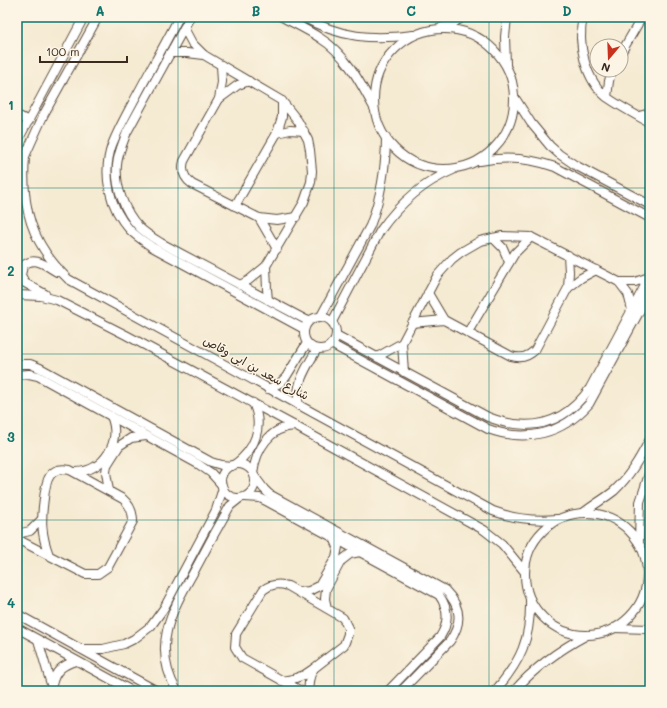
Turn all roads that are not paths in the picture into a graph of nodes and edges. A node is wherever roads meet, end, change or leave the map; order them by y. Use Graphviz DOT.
graph roads {
  1 [pos="84,17"];
  2 [pos="98,17"];
  3 [pos="179,17"];
  4 [pos="190,17"];
  5 [pos="282,17"];
  6 [pos="303,17"];
  7 [pos="463,17"];
  8 [pos="507,17"];
  9 [pos="583,17"];
  10 [pos="642,17"];
  11 [pos="184,28"];
  12 [pos="438,29"];
  13 [pos="416,35"];
  14 [pos="629,40"];
  15 [pos="170,53"];
  16 [pos="204,55"];
  17 [pos="221,64"];
  18 [pos="506,65"];
  19 [pos="587,67"];
  20 [pos="610,78"];
  21 [pos="249,81"];
  22 [pos="607,97"];
  23 [pos="515,98"];
  24 [pos="219,99"];
  25 [pos="282,101"];
  26 [pos="375,111"];
  27 [pos="650,113"];
  28 [pos="17,115"];
  29 [pos="638,116"];
  30 [pos="29,121"];
  31 [pos="650,123"];
  32 [pos="20,128"];
  33 [pos="304,131"];
  34 [pos="277,133"];
  35 [pos="386,137"];
  36 [pos="17,142"];
  37 [pos="17,154"];
  38 [pos="25,157"];
  39 [pos="476,161"];
  40 [pos="461,167"];
  41 [pos="17,174"];
  42 [pos="650,205"];
  43 [pos="235,206"];
  44 [pos="296,217"];
  45 [pos="259,218"];
  46 [pos="650,218"];
  47 [pos="531,237"];
  48 [pos="493,238"];
  49 [pos="277,249"];
  50 [pos="568,255"];
  51 [pos="509,262"];
  52 [pos="266,266"];
  53 [pos="596,270"];
  54 [pos="650,276"];
  55 [pos="68,279"];
  56 [pos="619,282"];
  57 [pos="240,285"];
  58 [pos="568,288"];
  59 [pos="428,292"];
  60 [pos="650,292"];
  61 [pos="17,294"];
  62 [pos="57,300"];
  63 [pos="268,300"];
  64 [pos="632,310"];
  65 [pos="321,316"];
  66 [pos="444,320"];
  67 [pos="332,322"];
  68 [pos="412,323"];
  69 [pos="306,325"];
  70 [pos="468,332"];
  71 [pos="336,335"];
  72 [pos="307,343"];
  73 [pos="402,343"];
  74 [pos="331,344"];
  75 [pos="317,349"];
  76 [pos="377,357"];
  77 [pos="17,364"];
  78 [pos="404,372"];
  79 [pos="17,375"];
  80 [pos="268,389"];
  81 [pos="253,403"];
  82 [pos="299,406"];
  83 [pos="111,416"];
  84 [pos="295,426"];
  85 [pos="146,436"];
  86 [pos="650,439"];
  87 [pos="110,454"];
  88 [pos="233,465"];
  89 [pos="650,471"];
  90 [pos="76,472"];
  91 [pos="254,475"];
  92 [pos="222,487"];
  93 [pos="109,491"];
  94 [pos="242,497"];
  95 [pos="583,513"];
  96 [pos="41,520"];
  97 [pos="557,520"];
  98 [pos="17,534"];
  99 [pos="334,538"];
  100 [pos="17,539"];
  101 [pos="639,542"];
  102 [pos="361,552"];
  103 [pos="49,555"];
  104 [pos="400,570"];
  105 [pos="524,571"];
  106 [pos="649,572"];
  107 [pos="331,573"];
  108 [pos="298,592"];
  109 [pos="530,599"];
  110 [pos="327,608"];
  111 [pos="17,614"];
  112 [pos="17,628"];
  113 [pos="614,628"];
  114 [pos="650,629"];
  115 [pos="587,635"];
  116 [pos="38,640"];
  117 [pos="81,649"];
  118 [pos="76,660"];
  119 [pos="110,665"];
  120 [pos="313,669"];
  121 [pos="104,676"];
  122 [pos="282,680"];
  123 [pos="52,688"];
  124 [pos="132,691"];
  125 [pos="157,691"];
  126 [pos="176,691"];
  127 [pos="301,691"];
  128 [pos="309,691"];
  129 [pos="388,691"];
  130 [pos="401,691"];
  131 [pos="495,691"];
  132 [pos="514,691"];
  1 -- 30 [label="street"];
  2 -- 38 [label="street"];
  3 -- 69 [label="street"];
  4 -- 11 [label="street"];
  5 -- 26 [label="street"];
  6 -- 13 [label="street"];
  7 -- 12 [label="street"];
  8 -- 18 [label="street"];
  9 -- 19 [label="street"];
  10 -- 14 [label="street"];
  11 -- 15 [label="street"];
  11 -- 16 [label="street"];
  12 -- 13 [label="street"];
  12 -- 18 [label="street"];
  13 -- 26 [label="street"];
  15 -- 16 [label="street"];
  15 -- 57 [label="street"];
  16 -- 17 [label="street"];
  17 -- 21 [label="street"];
  17 -- 24 [label="street"];
  18 -- 23 [label="street"];
  19 -- 22 [label="street"];
  20 -- 22 [label="street"];
  21 -- 24 [label="street"];
  21 -- 25 [label="street"];
  22 -- 29 [label="street"];
  23 -- 39 [label="street"];
  23 -- 42 [label="street"];
  24 -- 43 [label="street"];
  25 -- 33 [label="street"];
  25 -- 34 [label="street"];
  26 -- 35 [label="street"];
  27 -- 29 [label="street"];
  28 -- 30 [label="street"];
  29 -- 31 [label="street"];
  30 -- 32 [label="street"];
  32 -- 36 [label="street"];
  33 -- 34 [label="street"];
  33 -- 44 [label="street"];
  34 -- 43 [label="street"];
  35 -- 40 [label="street"];
  35 -- 65 [label="street"];
  37 -- 38 [label="street"];
  38 -- 41 [label="street"];
  38 -- 55 [label="street, شارع سعد بن ابى وقاص"];
  39 -- 40 [label="street"];
  39 -- 46 [label="street"];
  40 -- 67 [label="street"];
  43 -- 45 [label="street"];
  44 -- 45 [label="street"];
  44 -- 49 [label="street"];
  45 -- 49 [label="street"];
  47 -- 48 [label="street"];
  47 -- 50 [label="street"];
  47 -- 51 [label="street"];
  48 -- 51 [label="street"];
  48 -- 59 [label="street"];
  49 -- 52 [label="street"];
  50 -- 53 [label="street"];
  50 -- 58 [label="street"];
  51 -- 70 [label="street"];
  52 -- 57 [label="street"];
  52 -- 63 [label="street"];
  53 -- 56 [label="street"];
  53 -- 58 [label="street"];
  54 -- 56 [label="street"];
  54 -- 64 [label="street"];
  55 -- 62 [label="street"];
  55 -- 80 [label="street, شارع سعد بن ابى وقاص"];
  56 -- 64 [label="street"];
  57 -- 63 [label="street"];
  58 -- 70 [label="street"];
  59 -- 66 [label="street"];
  59 -- 68 [label="street"];
  60 -- 74 [label="street"];
  61 -- 62 [label="street"];
  62 -- 81 [label="street"];
  63 -- 69 [label="street"];
  64 -- 78 [label="street"];
  65 -- 67 [label="street"];
  65 -- 69 [label="street"];
  66 -- 68 [label="street"];
  66 -- 70 [label="street"];
  67 -- 71 [label="street"];
  68 -- 73 [label="street"];
  69 -- 72 [label="street"];
  71 -- 74 [label="street"];
  71 -- 76 [label="street"];
  72 -- 75 [label="street"];
  72 -- 80 [label="street"];
  73 -- 76 [label="street"];
  73 -- 78 [label="street"];
  74 -- 75 [label="street"];
  75 -- 82 [label="street"];
  76 -- 78 [label="street"];
  77 -- 88 [label="street"];
  79 -- 83 [label="street"];
  80 -- 82 [label="street, شارع سعد بن ابى وقاص"];
  81 -- 84 [label="street"];
  81 -- 88 [label="street"];
  82 -- 97 [label="street, شارع سعد بن ابى وقاص"];
  83 -- 85 [label="street"];
  83 -- 87 [label="street"];
  84 -- 91 [label="street"];
  84 -- 105 [label="street"];
  85 -- 87 [label="street"];
  85 -- 92 [label="street"];
  86 -- 95 [label="street"];
  87 -- 90 [label="street"];
  87 -- 93 [label="street"];
  88 -- 91 [label="street"];
  88 -- 92 [label="street"];
  89 -- 101 [label="street"];
  90 -- 93 [label="street"];
  90 -- 96 [label="street"];
  91 -- 94 [label="street"];
  91 -- 104 [label="street"];
  92 -- 94 [label="street"];
  92 -- 117 [label="street"];
  93 -- 103 [label="street"];
  94 -- 99 [label="street"];
  94 -- 126 [label="street"];
  95 -- 97 [label="street"];
  95 -- 101 [label="street"];
  96 -- 98 [label="street"];
  96 -- 103 [label="street"];
  97 -- 105 [label="street"];
  99 -- 102 [label="street"];
  99 -- 107 [label="street"];
  100 -- 103 [label="street"];
  101 -- 106 [label="street"];
  102 -- 104 [label="street"];
  102 -- 107 [label="street"];
  104 -- 129 [label="street"];
  104 -- 130 [label="street"];
  105 -- 109 [label="street"];
  106 -- 113 [label="street"];
  107 -- 108 [label="street"];
  107 -- 110 [label="street"];
  108 -- 110 [label="street"];
  108 -- 122 [label="street"];
  109 -- 115 [label="street"];
  109 -- 131 [label="street"];
  110 -- 120 [label="street"];
  111 -- 117 [label="street"];
  112 -- 116 [label="street"];
  113 -- 114 [label="street"];
  113 -- 115 [label="street"];
  115 -- 132 [label="street"];
  116 -- 118 [label="street"];
  116 -- 123 [label="street"];
  117 -- 119 [label="street"];
  118 -- 121 [label="street"];
  118 -- 123 [label="street"];
  119 -- 121 [label="street"];
  119 -- 125 [label="street"];
  120 -- 122 [label="street"];
  120 -- 128 [label="street"];
  121 -- 124 [label="street"];
  122 -- 127 [label="street"];
}
